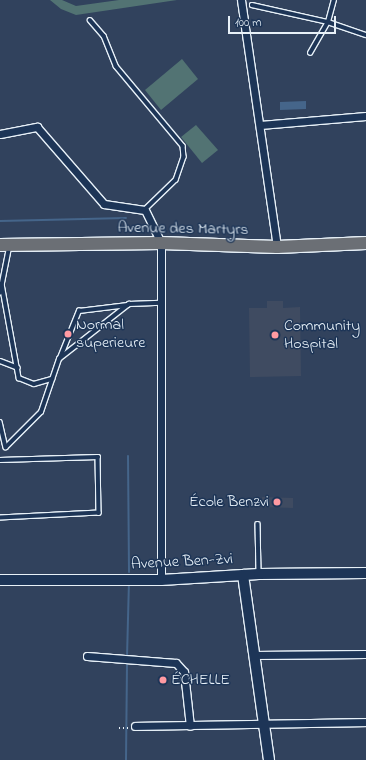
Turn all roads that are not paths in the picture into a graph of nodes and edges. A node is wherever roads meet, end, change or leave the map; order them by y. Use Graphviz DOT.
graph roads {
  1 [pos="241,0"];
  2 [pos="334,0"];
  3 [pos="252,4"];
  4 [pos="90,20"];
  5 [pos="328,22"];
  6 [pos="366,35"];
  7 [pos="310,54"];
  8 [pos="366,116"];
  9 [pos="260,125"];
  10 [pos="0,134"];
  11 [pos="144,210"];
  12 [pos="161,243"];
  13 [pos="366,243"];
  14 [pos="5,245"];
  15 [pos="277,247"];
  16 [pos="2,284"];
  17 [pos="0,294"];
  18 [pos="161,303"];
  19 [pos="128,304"];
  20 [pos="59,359"];
  21 [pos="0,361"];
  22 [pos="18,368"];
  23 [pos="52,379"];
  24 [pos="0,422"];
  25 [pos="0,460"];
  26 [pos="0,518"];
  27 [pos="258,524"];
  28 [pos="366,573"];
  29 [pos="259,574"];
  30 [pos="243,575"];
  31 [pos="0,580"];
  32 [pos="161,580"];
  33 [pos="366,654"];
  34 [pos="254,655"];
  35 [pos="87,656"];
  36 [pos="366,722"];
  37 [pos="264,724"];
  38 [pos="135,726"];
  39 [pos="190,726"];
  40 [pos="269,760"];
  1 -- 9 [label="street"];
  2 -- 5 [label="lane"];
  3 -- 5 [label="lane"];
  4 -- 11 [label="lane"];
  5 -- 6 [label="lane"];
  5 -- 7 [label="lane"];
  8 -- 9 [label="street"];
  9 -- 15 [label="street"];
  10 -- 11 [label="street"];
  11 -- 12 [label="street"];
  12 -- 14 [label="main road, Avenue des Martyrs"];
  12 -- 15 [label="main road, Avenue des Martyrs"];
  12 -- 18 [label="street"];
  13 -- 15 [label="main road, Avenue des Martyrs"];
  14 -- 16 [label="lane"];
  16 -- 17 [label="lane"];
  16 -- 22 [label="lane"];
  18 -- 19 [label="lane"];
  18 -- 32 [label="street"];
  19 -- 20 [label="lane"];
  19 -- 20 [label="lane"];
  20 -- 23 [label="lane"];
  21 -- 22 [label="lane"];
  22 -- 23 [label="lane"];
  23 -- 24 [label="lane"];
  25 -- 26 [label="lane"];
  27 -- 29 [label="lane"];
  28 -- 29 [label="street, Avenue Ben-Zvi"];
  29 -- 30 [label="street, Avenue Ben-Zvi"];
  30 -- 32 [label="street, Avenue Ben-Zvi"];
  30 -- 34 [label="street"];
  31 -- 32 [label="street, Avenue Ben-Zvi"];
  33 -- 34 [label="street"];
  34 -- 37 [label="street"];
  35 -- 39 [label="street"];
  36 -- 37 [label="street"];
  37 -- 39 [label="street"];
  37 -- 40 [label="street"];
  38 -- 39 [label="street"];
}
